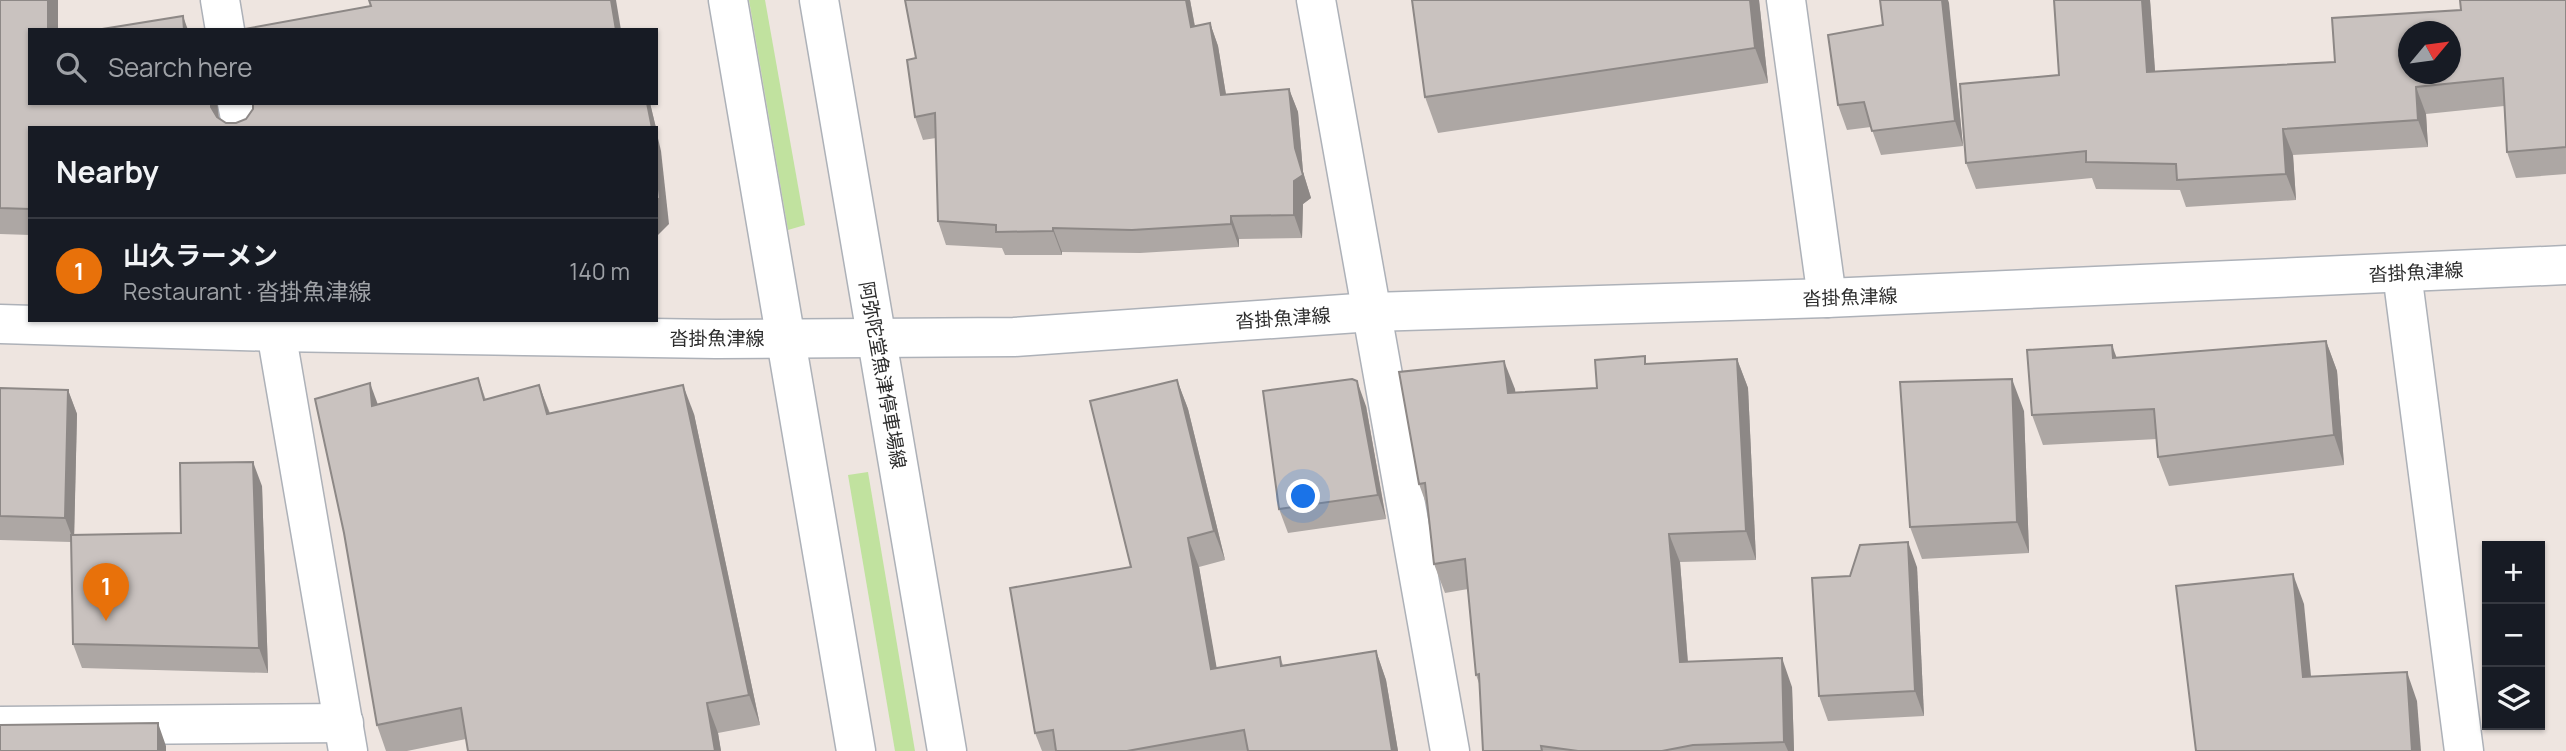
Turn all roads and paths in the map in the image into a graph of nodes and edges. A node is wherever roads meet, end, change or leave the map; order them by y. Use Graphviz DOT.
graph roads {
  1 [pos="220,0"];
  2 [pos="728,0"];
  3 [pos="819,0"];
  4 [pos="1316,0"];
  5 [pos="1786,0"];
  6 [pos="225,28"];
  7 [pos="237,105"];
  8 [pos="242,126"];
  9 [pos="2566,265"];
  10 [pos="2402,272"];
  11 [pos="1827,298"];
  12 [pos="1372,312"];
  13 [pos="0,324"];
  14 [pos="275,326"];
  15 [pos="877,337"];
  16 [pos="787,338"];
  17 [pos="0,726"];
  18 [pos="346,737"];
  19 [pos="856,751"];
  20 [pos="947,751"];
  21 [pos="1450,751"];
  22 [pos="2464,751"];
  1 -- 6 [label="main road"];
  2 -- 16 [label="main road"];
  3 -- 15 [label="main road, 阿弥陀堂魚津停車場線"];
  4 -- 12 [label="main road"];
  5 -- 11 [label="main road"];
  7 -- 8 [label="main road"];
  9 -- 10 [label="main road, 沓掛魚津線"];
  10 -- 11 [label="main road, 沓掛魚津線"];
  10 -- 22 [label="main road"];
  11 -- 12 [label="main road, 沓掛魚津線"];
  12 -- 15 [label="main road, 沓掛魚津線"];
  12 -- 21 [label="main road"];
  13 -- 14 [label="main road, 沓掛魚津線"];
  14 -- 16 [label="main road, 沓掛魚津線"];
  14 -- 18 [label="main road"];
  15 -- 16 [label="main road, 沓掛魚津線"];
  15 -- 20 [label="main road, 阿弥陀堂魚津停車場線"];
  16 -- 19 [label="main road"];
  17 -- 18 [label="main road"];
}
